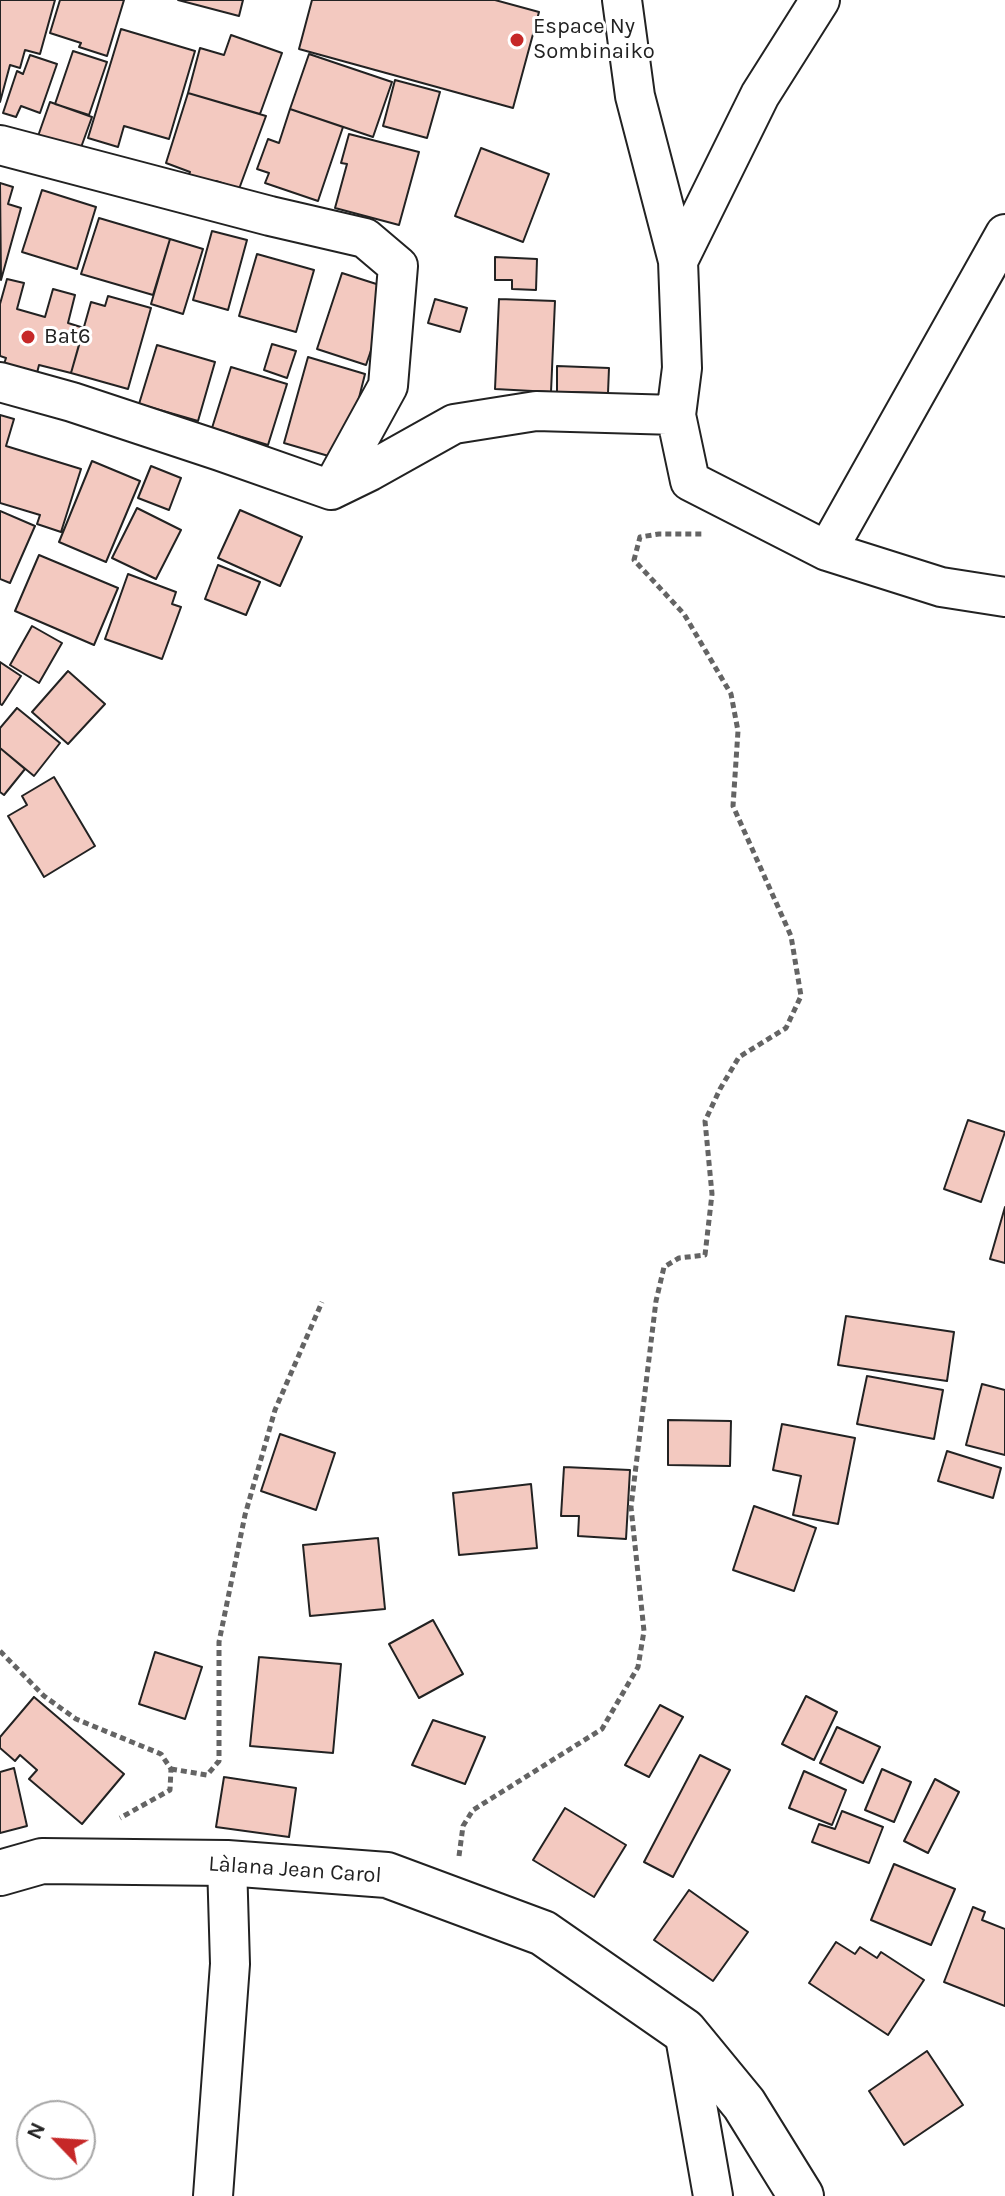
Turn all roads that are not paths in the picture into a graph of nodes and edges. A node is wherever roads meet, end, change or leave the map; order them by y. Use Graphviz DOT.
graph roads {
  1 [pos="622,0"];
  2 [pos="820,0"];
  3 [pos="0,145"];
  4 [pos="1005,234"];
  5 [pos="678,261"];
  6 [pos="0,382"];
  7 [pos="676,415"];
  8 [pos="331,490"];
  9 [pos="827,551"];
  10 [pos="1005,597"];
  11 [pos="227,1863"];
  12 [pos="0,1873"];
  13 [pos="684,2031"];
  14 [pos="213,2196"];
  15 [pos="713,2196"];
  16 [pos="801,2196"];
  1 -- 5 [label="street"];
  2 -- 5 [label="street"];
  3 -- 8 [label="street"];
  4 -- 9 [label="street"];
  5 -- 7 [label="street"];
  6 -- 8 [label="street"];
  7 -- 8 [label="street"];
  7 -- 9 [label="street"];
  9 -- 10 [label="street"];
  11 -- 12 [label="main road, Làlana Jean Carol"];
  11 -- 13 [label="main road, Làlana Jean Carol"];
  11 -- 14 [label="street"];
  13 -- 15 [label="street"];
  13 -- 16 [label="main road, Làlana Jean Carol"];
}
